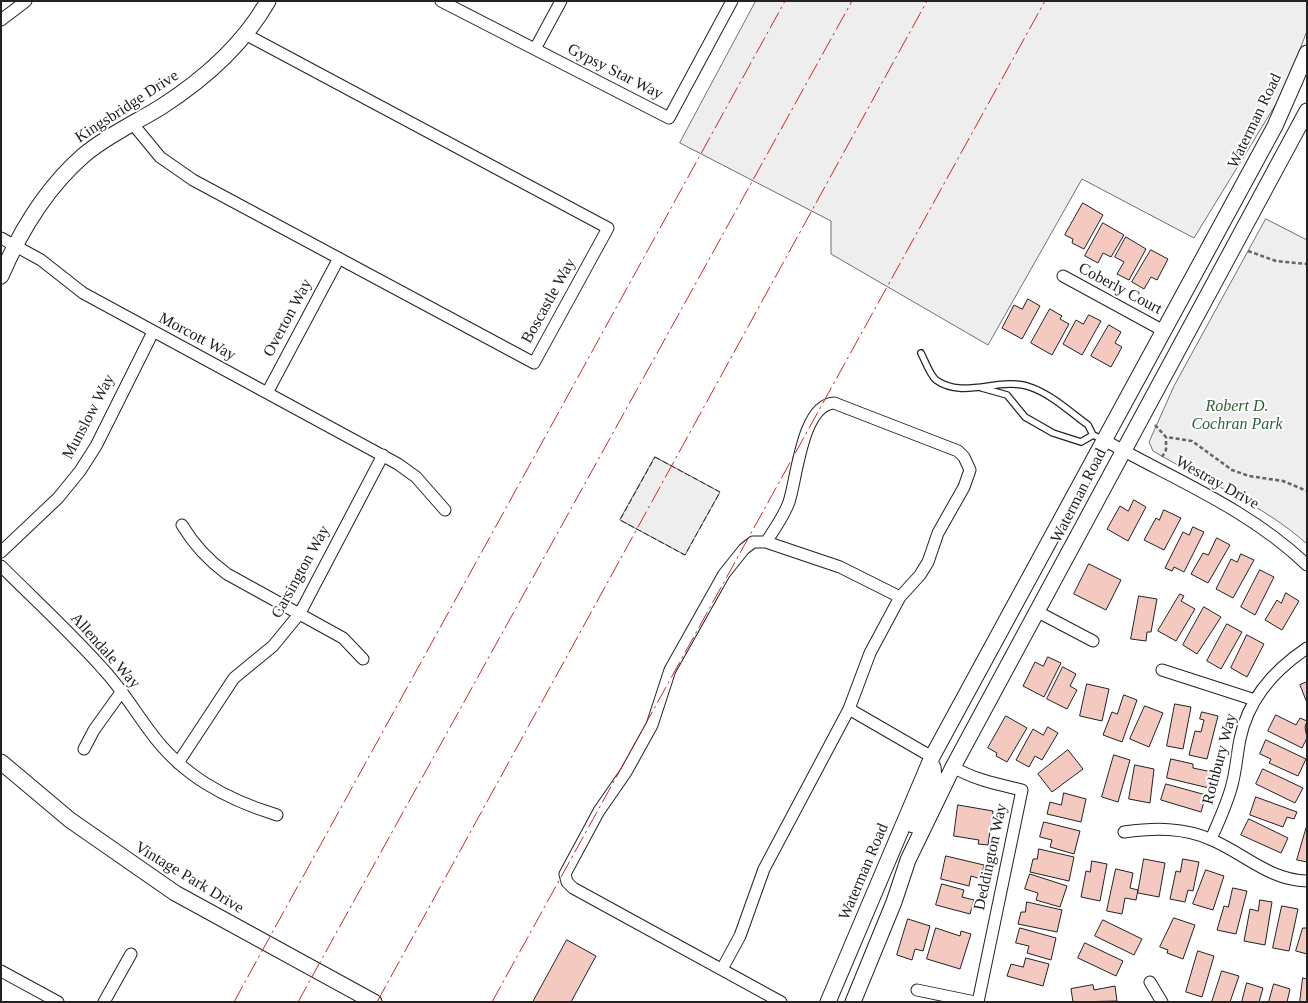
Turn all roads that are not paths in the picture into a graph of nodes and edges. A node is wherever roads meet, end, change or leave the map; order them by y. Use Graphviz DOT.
graph roads {
  1 [pos="26,1"];
  2 [pos="268,1"];
  3 [pos="441,1"];
  4 [pos="560,1"];
  5 [pos="732,1"];
  6 [pos="1,20"];
  7 [pos="245,34"];
  8 [pos="535,50"];
  9 [pos="1307,53"];
  10 [pos="1307,111"];
  11 [pos="132,123"];
  12 [pos="8,241"];
  13 [pos="338,258"];
  14 [pos="1,276"];
  15 [pos="1063,276"];
  16 [pos="1162,330"];
  17 [pos="153,332"];
  18 [pos="921,353"];
  19 [pos="980,387"];
  20 [pos="267,393"];
  21 [pos="1099,437"];
  22 [pos="1122,450"];
  23 [pos="383,455"];
  24 [pos="445,510"];
  25 [pos="182,525"];
  26 [pos="766,542"];
  27 [pos="1,552"];
  28 [pos="1307,565"];
  29 [pos="1,566"];
  30 [pos="900,598"];
  31 [pos="1038,612"];
  32 [pos="300,613"];
  33 [pos="1092,641"];
  34 [pos="1307,648"];
  35 [pos="363,659"];
  36 [pos="1162,670"];
  37 [pos="122,691"];
  38 [pos="1255,700"];
  39 [pos="848,709"];
  40 [pos="84,749"];
  41 [pos="932,757"];
  42 [pos="1,762"];
  43 [pos="178,763"];
  44 [pos="953,767"];
  45 [pos="277,815"];
  46 [pos="1124,832"];
  47 [pos="1211,839"];
  48 [pos="1307,881"];
  49 [pos="894,902"];
  50 [pos="131,954"];
  51 [pos="722,969"];
  52 [pos="1,971"];
  53 [pos="1150,982"];
  54 [pos="917,990"];
  55 [pos="58,1002"];
  56 [pos="104,1002"];
  57 [pos="374,1002"];
  58 [pos="781,1002"];
  59 [pos="828,1002"];
  60 [pos="853,1002"];
  61 [pos="976,1002"];
  62 [pos="1162,1002"];
  1 -- 6 [label="street"];
  2 -- 7 [label="street, Kingsbridge Drive"];
  3 -- 8 [label="street"];
  4 -- 8 [label="street"];
  5 -- 8 [label="street, Gypsy Star Way"];
  7 -- 11 [label="street, Kingsbridge Drive"];
  7 -- 13 [label="street, Boscastle Way"];
  9 -- 16 [label="street, Waterman Road"];
  10 -- 22 [label="street, Waterman Road"];
  11 -- 12 [label="street, Kingsbridge Drive"];
  11 -- 13 [label="street, Boscastle Way"];
  12 -- 14 [label="street, Kingsbridge Drive"];
  12 -- 17 [label="street, Morcott Way"];
  13 -- 20 [label="street, Overton Way"];
  15 -- 16 [label="street, Coberly Court"];
  16 -- 21 [label="street, Waterman Road"];
  17 -- 20 [label="street, Morcott Way"];
  17 -- 27 [label="street, Munslow Way"];
  18 -- 19 [label="lane"];
  19 -- 21 [label="lane"];
  19 -- 21 [label="lane"];
  20 -- 23 [label="street, Morcott Way"];
  21 -- 22 [label="street, Westray Drive"];
  21 -- 41 [label="street, Waterman Road"];
  22 -- 28 [label="street, Westray Drive"];
  22 -- 31 [label="street, Waterman Road"];
  23 -- 24 [label="street, Morcott Way"];
  23 -- 32 [label="street, Carsington Way"];
  25 -- 32 [label="street"];
  26 -- 30 [label="street"];
  26 -- 30 [label="street"];
  26 -- 51 [label="street"];
  29 -- 37 [label="street, Allendale Way"];
  30 -- 39 [label="street"];
  31 -- 33 [label="street"];
  31 -- 44 [label="street, Waterman Road"];
  32 -- 35 [label="street"];
  32 -- 43 [label="street, Carsington Way"];
  34 -- 38 [label="street, Rothbury Way"];
  36 -- 38 [label="street"];
  37 -- 40 [label="street"];
  37 -- 43 [label="street, Allendale Way"];
  38 -- 47 [label="street, Rothbury Way"];
  39 -- 41 [label="street"];
  39 -- 51 [label="street"];
  41 -- 49 [label="street, Waterman Road"];
  41 -- 59 [label="street, Waterman Road"];
  42 -- 57 [label="street, Vintage Park Drive"];
  43 -- 45 [label="street, Allendale Way"];
  44 -- 49 [label="street, Waterman Road"];
  44 -- 61 [label="street, Deddington Way"];
  46 -- 47 [label="street"];
  47 -- 48 [label="street"];
  49 -- 60 [label="street, Waterman Road"];
  50 -- 56 [label="street"];
  51 -- 58 [label="street"];
  52 -- 55 [label="street"];
  53 -- 62 [label="street"];
  54 -- 61 [label="street"];
}
